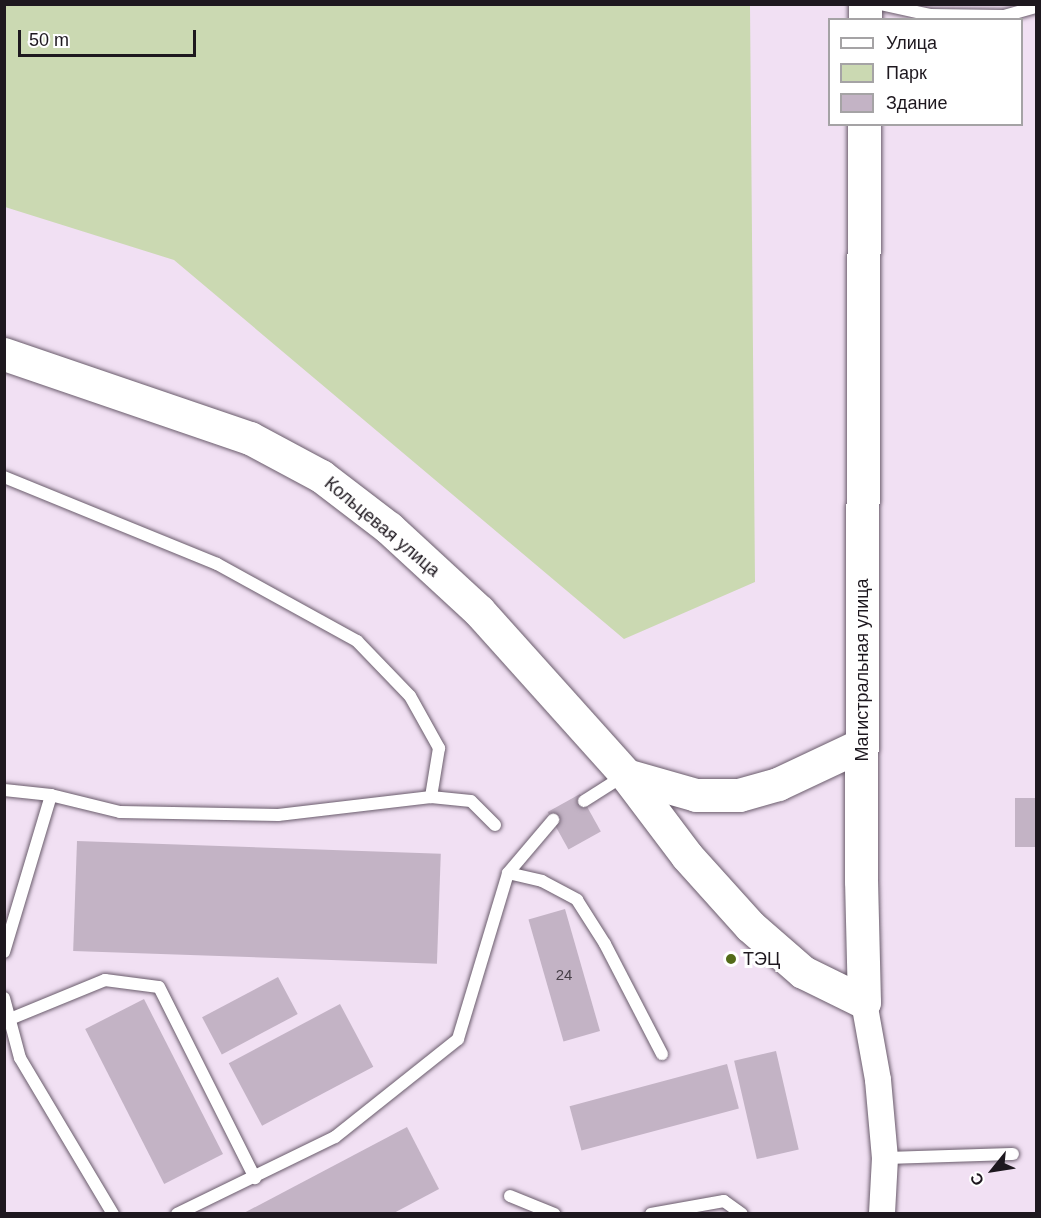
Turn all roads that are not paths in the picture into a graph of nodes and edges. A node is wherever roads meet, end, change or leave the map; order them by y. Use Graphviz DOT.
graph roads {
  1 [pos="880,4"];
  2 [pos="1036,7"];
  3 [pos="864,126"];
  4 [pos="4,354"];
  5 [pos="4,477"];
  6 [pos="861,745"];
  7 [pos="626,775"];
  8 [pos="4,790"];
  9 [pos="51,795"];
  10 [pos="431,797"];
  11 [pos="584,801"];
  12 [pos="553,820"];
  13 [pos="495,825"];
  14 [pos="508,873"];
  15 [pos="4,952"];
  16 [pos="4,999"];
  17 [pos="864,1002"];
  18 [pos="10,1019"];
  19 [pos="662,1054"];
  20 [pos="1013,1154"];
  21 [pos="885,1158"];
  22 [pos="255,1178"];
  23 [pos="510,1196"];
  24 [pos="113,1214"];
  25 [pos="177,1214"];
  26 [pos="554,1214"];
  27 [pos="651,1214"];
  28 [pos="742,1214"];
  29 [pos="882,1214"];
  1 -- 2 [label="lane"];
  3 -- 6 [label="street, Магистральная улица"];
  4 -- 7 [label="street, Кольцевая улица"];
  5 -- 10 [label="lane"];
  6 -- 7 [label="street"];
  6 -- 17 [label="street, Магистральная улица"];
  7 -- 11 [label="lane"];
  7 -- 17 [label="street, Кольцевая улица"];
  8 -- 9 [label="lane"];
  9 -- 10 [label="lane"];
  9 -- 15 [label="lane"];
  10 -- 13 [label="lane"];
  12 -- 14 [label="lane"];
  14 -- 19 [label="lane"];
  14 -- 22 [label="lane"];
  16 -- 18 [label="lane"];
  17 -- 21 [label="street, Магистральная улица"];
  18 -- 22 [label="lane"];
  18 -- 24 [label="lane"];
  20 -- 21 [label="lane"];
  21 -- 29 [label="street, Магистральная улица"];
  22 -- 25 [label="lane"];
  23 -- 26 [label="lane"];
  27 -- 28 [label="lane"];
}
